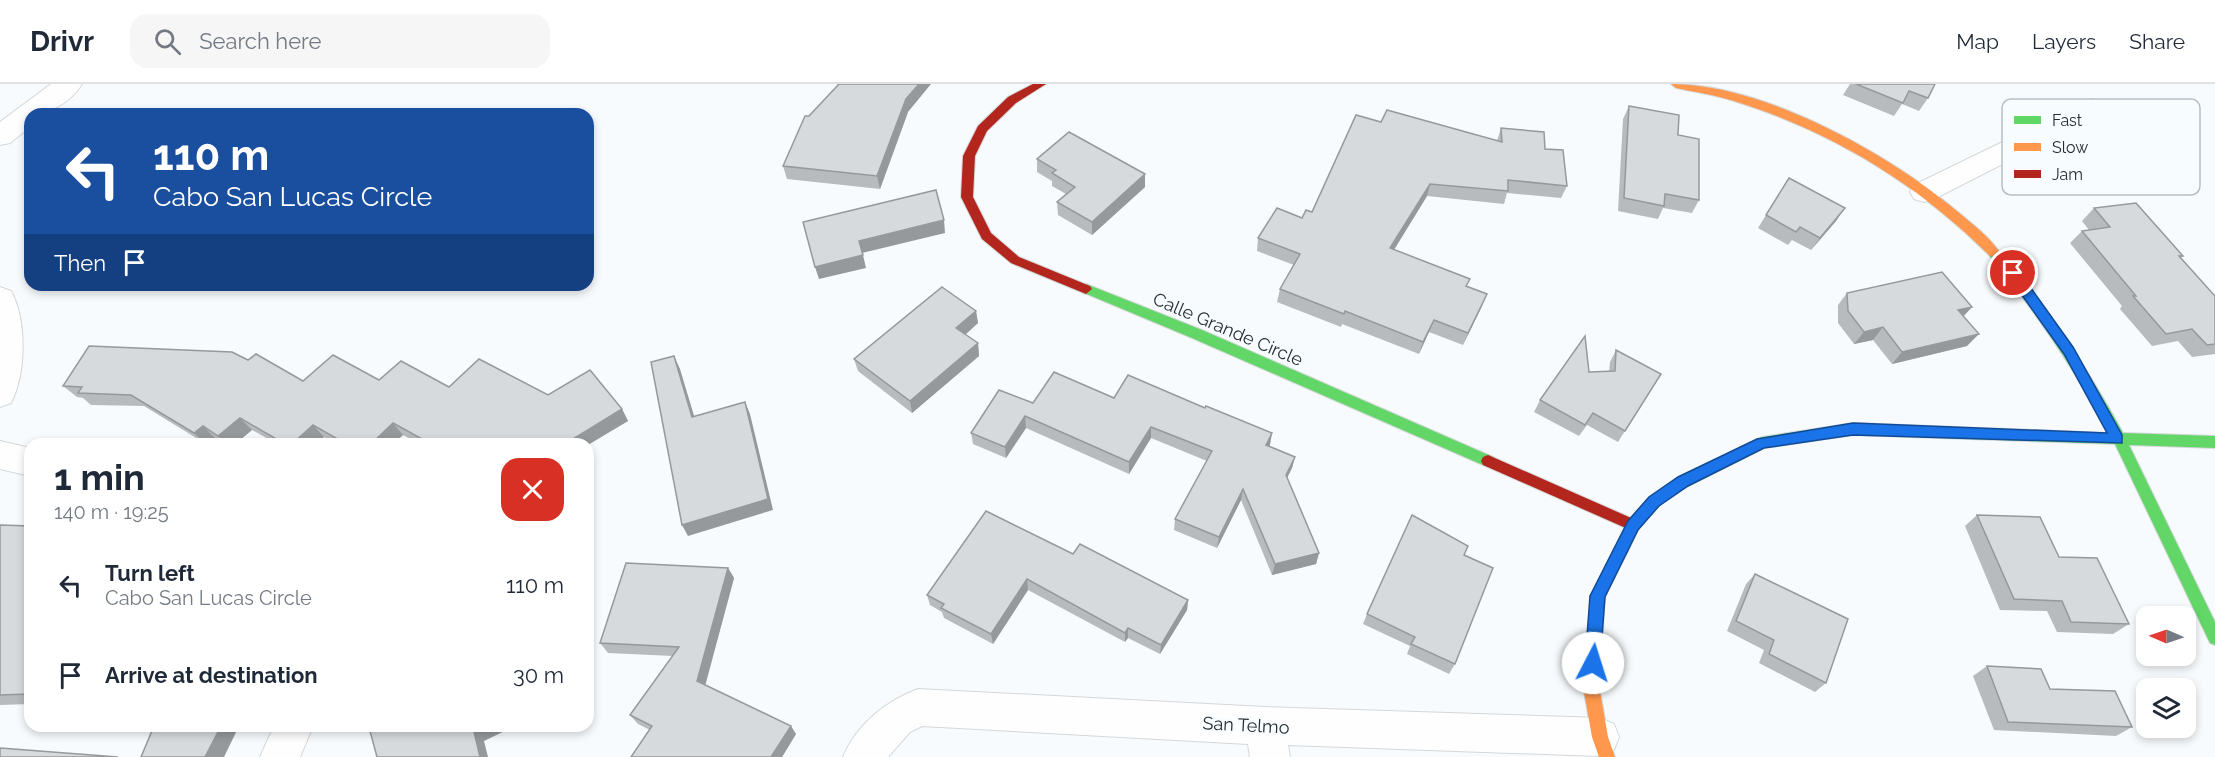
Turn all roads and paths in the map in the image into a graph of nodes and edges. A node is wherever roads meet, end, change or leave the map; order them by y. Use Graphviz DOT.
graph roads {
  1 [pos="69,84"];
  2 [pos="1041,84"];
  3 [pos="1676,84"];
  4 [pos="37,108"];
  5 [pos="24,118"];
  6 [pos="0,136"];
  7 [pos="2002,153"];
  8 [pos="1924,192"];
  9 [pos="0,299"];
  10 [pos="0,394"];
  11 [pos="2117,439"];
  12 [pos="2215,442"];
  13 [pos="0,455"];
  14 [pos="24,461"];
  15 [pos="1633,525"];
  16 [pos="2215,638"];
  17 [pos="291,732"];
  18 [pos="1267,742"];
  19 [pos="1603,747"];
  20 [pos="280,757"];
  21 [pos="863,757"];
  1 -- 4 [label="street"];
  2 -- 15 [label="street, Calle Grande Circle"];
  3 -- 8 [label="street"];
  5 -- 6 [label="street"];
  7 -- 8 [label="street"];
  8 -- 11 [label="street"];
  9 -- 10 [label="street"];
  11 -- 12 [label="street"];
  11 -- 15 [label="street"];
  11 -- 16 [label="street"];
  13 -- 14 [label="street"];
  15 -- 19 [label="street"];
  17 -- 20 [label="street"];
  18 -- 19 [label="street, San Telmo"];
  18 -- 21 [label="street, San Telmo"];
}
